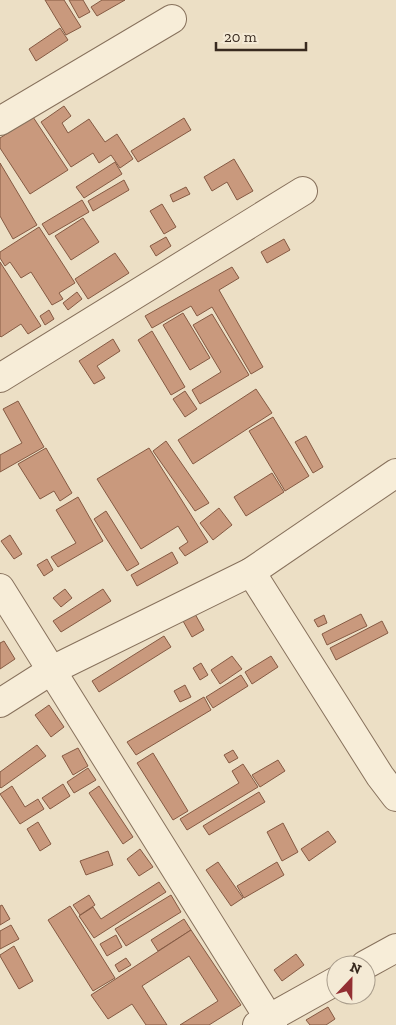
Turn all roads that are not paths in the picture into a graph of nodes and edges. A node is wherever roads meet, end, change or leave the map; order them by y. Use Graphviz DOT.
graph roads {
  1 [pos="172,19"];
  2 [pos="0,121"];
  3 [pos="303,191"];
  4 [pos="0,378"];
  5 [pos="396,473"];
  6 [pos="251,572"];
  7 [pos="0,588"];
  8 [pos="52,670"];
  9 [pos="0,703"];
  10 [pos="396,797"];
  11 [pos="396,948"];
  12 [pos="376,959"];
  13 [pos="326,987"];
  14 [pos="266,1022"];
  1 -- 2 [label="street"];
  3 -- 4 [label="street"];
  5 -- 6 [label="street"];
  6 -- 8 [label="street"];
  6 -- 10 [label="street"];
  7 -- 8 [label="street"];
  8 -- 9 [label="street"];
  8 -- 14 [label="street"];
  11 -- 12 [label="street"];
  13 -- 14 [label="street"];
}
